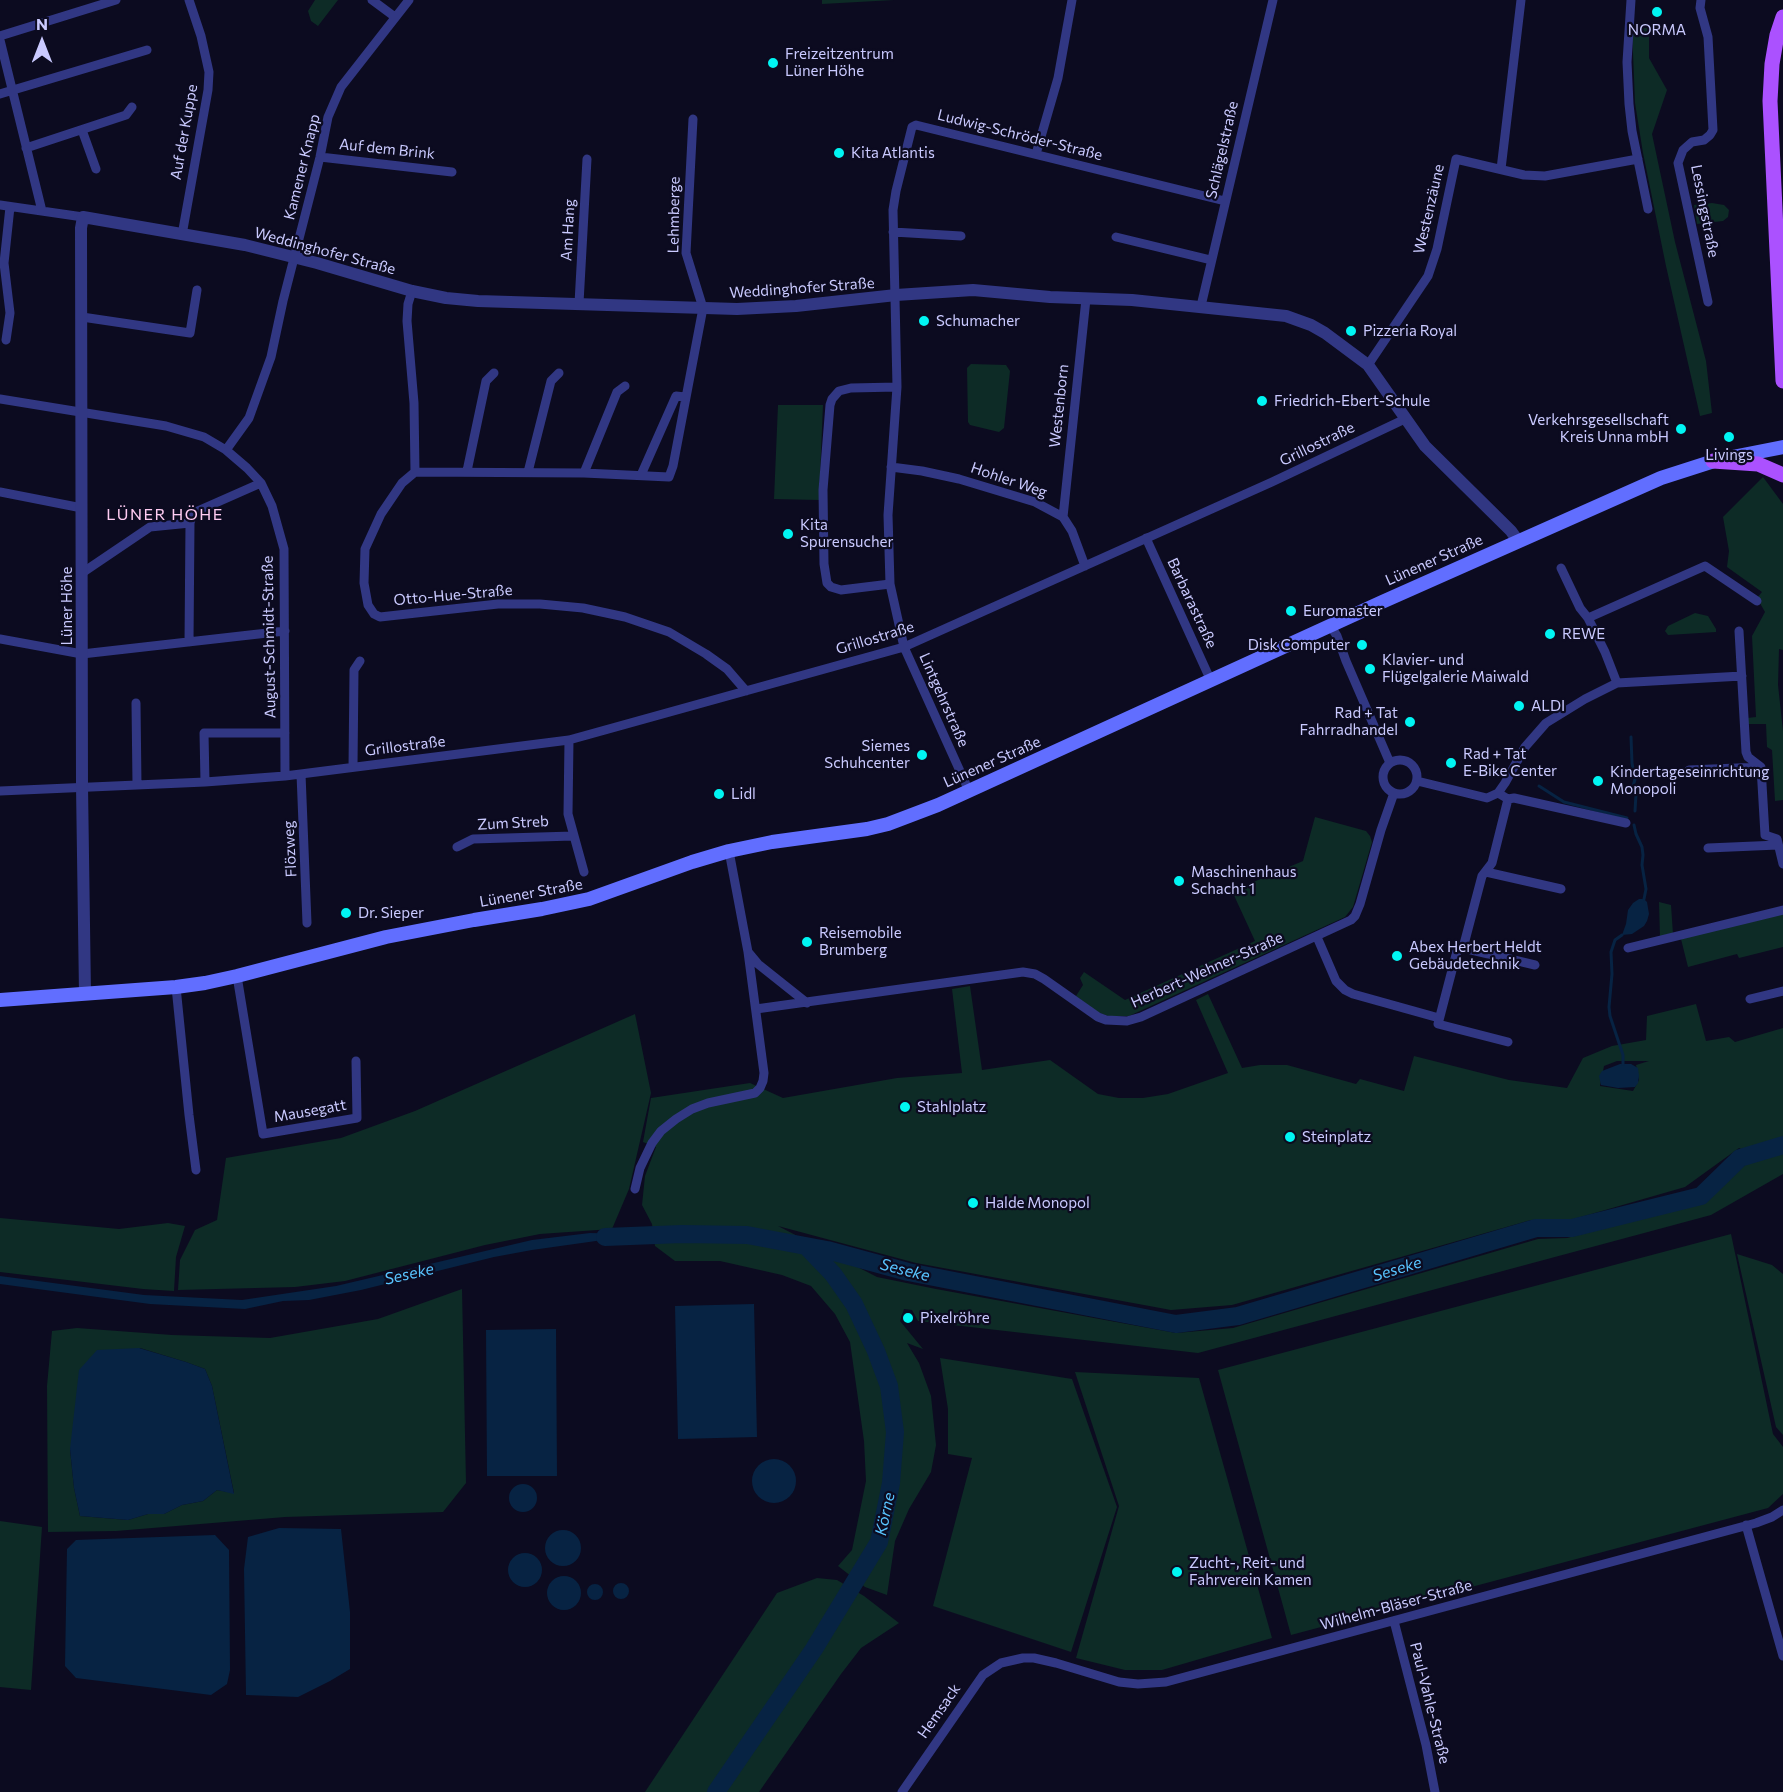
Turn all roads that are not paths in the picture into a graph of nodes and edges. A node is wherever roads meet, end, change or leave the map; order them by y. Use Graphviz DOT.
graph roads {
  1 [pos="116,0"];
  2 [pos="189,0"];
  3 [pos="372,0"];
  4 [pos="408,0"];
  5 [pos="1072,0"];
  6 [pos="1273,0"];
  7 [pos="1521,0"];
  8 [pos="1631,0"];
  9 [pos="1701,0"];
  10 [pos="395,17"];
  11 [pos="1783,17"];
  12 [pos="0,38"];
  13 [pos="147,50"];
  14 [pos="13,90"];
  15 [pos="0,94"];
  16 [pos="132,108"];
  17 [pos="693,119"];
  18 [pos="82,130"];
  19 [pos="26,148"];
  20 [pos="1036,154"];
  21 [pos="320,157"];
  22 [pos="587,159"];
  23 [pos="1638,159"];
  24 [pos="96,169"];
  25 [pos="1501,169"];
  26 [pos="452,171"];
  27 [pos="1225,201"];
  28 [pos="5,206"];
  29 [pos="1648,209"];
  30 [pos="42,211"];
  31 [pos="83,217"];
  32 [pos="893,232"];
  33 [pos="182,235"];
  34 [pos="961,236"];
  35 [pos="1116,237"];
  36 [pos="295,258"];
  37 [pos="1211,260"];
  38 [pos="198,290"];
  39 [pos="412,291"];
  40 [pos="896,295"];
  41 [pos="1086,299"];
  42 [pos="1708,302"];
  43 [pos="579,303"];
  44 [pos="1201,306"];
  45 [pos="703,308"];
  46 [pos="1782,315"];
  47 [pos="82,317"];
  48 [pos="6,340"];
  49 [pos="1368,365"];
  50 [pos="494,373"];
  51 [pos="559,373"];
  52 [pos="1783,381"];
  53 [pos="625,386"];
  54 [pos="897,387"];
  55 [pos="685,398"];
  56 [pos="0,399"];
  57 [pos="83,411"];
  58 [pos="1405,419"];
  59 [pos="1783,447"];
  60 [pos="226,450"];
  61 [pos="1713,461"];
  62 [pos="891,467"];
  63 [pos="468,471"];
  64 [pos="415,472"];
  65 [pos="528,472"];
  66 [pos="584,473"];
  67 [pos="641,475"];
  68 [pos="1783,475"];
  69 [pos="261,483"];
  70 [pos="0,492"];
  71 [pos="82,508"];
  72 [pos="1062,517"];
  73 [pos="190,523"];
  74 [pos="1146,538"];
  75 [pos="1518,541"];
  76 [pos="1085,566"];
  77 [pos="1561,568"];
  78 [pos="82,573"];
  79 [pos="890,584"];
  80 [pos="1757,601"];
  81 [pos="1588,618"];
  82 [pos="1330,625"];
  83 [pos="285,631"];
  84 [pos="1739,631"];
  85 [pos="0,639"];
  86 [pos="189,642"];
  87 [pos="904,647"];
  88 [pos="82,654"];
  89 [pos="360,661"];
  90 [pos="1742,676"];
  91 [pos="1211,681"];
  92 [pos="1617,682"];
  93 [pos="746,691"];
  94 [pos="136,703"];
  95 [pos="285,733"];
  96 [pos="569,740"];
  97 [pos="1390,763"];
  98 [pos="353,767"];
  99 [pos="1761,767"];
  100 [pos="1689,770"];
  101 [pos="301,774"];
  102 [pos="285,776"];
  103 [pos="1417,781"];
  104 [pos="205,782"];
  105 [pos="137,785"];
  106 [pos="82,786"];
  107 [pos="0,791"];
  108 [pos="969,791"];
  109 [pos="1394,793"];
  110 [pos="1498,793"];
  111 [pos="1508,799"];
  112 [pos="1626,823"];
  113 [pos="573,836"];
  114 [pos="1778,845"];
  115 [pos="457,847"];
  116 [pos="1707,848"];
  117 [pos="729,851"];
  118 [pos="1783,864"];
  119 [pos="584,872"];
  120 [pos="1486,872"];
  121 [pos="1561,889"];
  122 [pos="1783,910"];
  123 [pos="307,923"];
  124 [pos="1317,937"];
  125 [pos="1463,948"];
  126 [pos="1628,948"];
  127 [pos="748,952"];
  128 [pos="1534,965"];
  129 [pos="237,976"];
  130 [pos="176,987"];
  131 [pos="1783,991"];
  132 [pos="85,994"];
  133 [pos="1750,999"];
  134 [pos="0,1000"];
  135 [pos="807,1002"];
  136 [pos="756,1009"];
  137 [pos="1439,1018"];
  138 [pos="1508,1041"];
  139 [pos="356,1061"];
  140 [pos="196,1170"];
  141 [pos="635,1190"];
  142 [pos="1783,1510"];
  143 [pos="1746,1525"];
  144 [pos="1394,1621"];
  145 [pos="1783,1656"];
  146 [pos="1013,1660"];
  147 [pos="902,1792"];
  148 [pos="1436,1792"];
  1 -- 12 [label="street"];
  2 -- 33 [label="street, Auf der Kuppe"];
  3 -- 10 [label="street"];
  4 -- 10 [label="street, Kamener Knapp"];
  5 -- 20 [label="street"];
  6 -- 27 [label="street, Schlägelstraße"];
  7 -- 25 [label="street"];
  8 -- 23 [label="street"];
  9 -- 42 [label="street, Lessingstraße"];
  10 -- 21 [label="street, Kamener Knapp"];
  11 -- 46 [label="main road"];
  12 -- 14 [label="street"];
  13 -- 14 [label="street"];
  14 -- 15 [label="street"];
  14 -- 19 [label="street"];
  16 -- 18 [label="street"];
  17 -- 45 [label="street, Lehmberge"];
  18 -- 19 [label="street"];
  18 -- 24 [label="street"];
  19 -- 30 [label="street"];
  20 -- 27 [label="street, Ludwig-Schröder-Straße"];
  20 -- 32 [label="street, Ludwig-Schröder-Straße"];
  21 -- 26 [label="street, Auf dem Brink"];
  21 -- 36 [label="street, Kamener Knapp"];
  22 -- 43 [label="street, Am Hang"];
  23 -- 25 [label="street, Westenzäune"];
  23 -- 29 [label="street"];
  25 -- 49 [label="street, Westenzäune"];
  27 -- 37 [label="street, Schlägelstraße"];
  28 -- 30 [label="street, Weddinghofer Straße"];
  28 -- 48 [label="street"];
  30 -- 31 [label="street, Weddinghofer Straße"];
  31 -- 33 [label="street, Weddinghofer Straße"];
  31 -- 47 [label="street, Lüner Höhe"];
  32 -- 34 [label="street"];
  32 -- 40 [label="street, Ludwig-Schröder-Straße"];
  33 -- 36 [label="street, Weddinghofer Straße"];
  35 -- 37 [label="street"];
  36 -- 39 [label="street, Weddinghofer Straße"];
  36 -- 60 [label="street, Kamener Knapp"];
  37 -- 44 [label="street, Schlägelstraße"];
  38 -- 47 [label="street"];
  39 -- 43 [label="street, Weddinghofer Straße"];
  39 -- 64 [label="street"];
  40 -- 41 [label="street, Weddinghofer Straße"];
  40 -- 45 [label="street, Weddinghofer Straße"];
  40 -- 54 [label="street, Lintgehrstraße"];
  41 -- 44 [label="street, Weddinghofer Straße"];
  41 -- 72 [label="street, Westenborn"];
  43 -- 45 [label="street, Weddinghofer Straße"];
  44 -- 49 [label="street, Weddinghofer Straße"];
  45 -- 55 [label="street"];
  46 -- 52 [label="main road"];
  47 -- 57 [label="street, Lüner Höhe"];
  49 -- 58 [label="street, Weddinghofer Straße"];
  50 -- 63 [label="street"];
  51 -- 65 [label="street"];
  53 -- 66 [label="street"];
  54 -- 62 [label="street, Lintgehrstraße"];
  54 -- 79 [label="street"];
  55 -- 67 [label="street"];
  55 -- 67 [label="street"];
  56 -- 57 [label="street, August-Schmidt-Straße"];
  57 -- 60 [label="street, August-Schmidt-Straße"];
  57 -- 71 [label="street, Lüner Höhe"];
  58 -- 74 [label="street, Grillostraße"];
  58 -- 75 [label="street, Weddinghofer Straße"];
  59 -- 61 [label="main road, Lünener Straße"];
  60 -- 69 [label="street, August-Schmidt-Straße"];
  61 -- 68 [label="main road"];
  61 -- 75 [label="main road, Lünener Straße"];
  62 -- 72 [label="street, Hohler Weg"];
  62 -- 79 [label="street, Lintgehrstraße"];
  63 -- 64 [label="street"];
  63 -- 65 [label="street"];
  64 -- 93 [label="street, Otto-Hue-Straße"];
  65 -- 66 [label="street"];
  66 -- 67 [label="street"];
  69 -- 73 [label="street"];
  69 -- 83 [label="street, August-Schmidt-Straße"];
  70 -- 71 [label="street"];
  71 -- 78 [label="street, Lüner Höhe"];
  72 -- 76 [label="street"];
  73 -- 78 [label="street"];
  73 -- 86 [label="street"];
  74 -- 76 [label="street, Grillostraße"];
  74 -- 91 [label="street, Barbarastraße"];
  75 -- 82 [label="main road, Lünener Straße"];
  76 -- 87 [label="street, Grillostraße"];
  77 -- 81 [label="street"];
  78 -- 88 [label="street, Lüner Höhe"];
  79 -- 87 [label="street, Lintgehrstraße"];
  80 -- 81 [label="street"];
  81 -- 92 [label="street"];
  82 -- 91 [label="main road, Lünener Straße"];
  82 -- 97 [label="street"];
  83 -- 86 [label="street"];
  83 -- 95 [label="street, August-Schmidt-Straße"];
  84 -- 90 [label="street"];
  85 -- 88 [label="street"];
  86 -- 88 [label="street"];
  87 -- 93 [label="street, Grillostraße"];
  87 -- 108 [label="street, Lintgehrstraße"];
  88 -- 106 [label="street, Lüner Höhe"];
  89 -- 98 [label="street, Grillostraße"];
  90 -- 92 [label="street"];
  90 -- 99 [label="street"];
  91 -- 108 [label="main road, Lünener Straße"];
  92 -- 110 [label="street"];
  93 -- 96 [label="street, Grillostraße"];
  94 -- 105 [label="street"];
  95 -- 102 [label="street, August-Schmidt-Straße"];
  95 -- 104 [label="street"];
  96 -- 98 [label="street, Grillostraße"];
  96 -- 113 [label="street, Zum Streb"];
  97 -- 103 [label="street"];
  97 -- 109 [label="street"];
  98 -- 101 [label="street, Grillostraße"];
  99 -- 100 [label="street"];
  99 -- 114 [label="street"];
  101 -- 102 [label="street, Grillostraße"];
  101 -- 123 [label="street, Flözweg"];
  102 -- 104 [label="street, Grillostraße"];
  103 -- 109 [label="street"];
  103 -- 110 [label="street"];
  104 -- 105 [label="street, Grillostraße"];
  105 -- 106 [label="street, Grillostraße"];
  106 -- 107 [label="street, Grillostraße"];
  106 -- 132 [label="street, Lüner Höhe"];
  108 -- 117 [label="main road, Lünener Straße"];
  109 -- 124 [label="street, Herbert-Wehner-Straße"];
  110 -- 111 [label="street"];
  111 -- 112 [label="street"];
  111 -- 120 [label="street"];
  113 -- 115 [label="street, Zum Streb"];
  113 -- 119 [label="street, Zum Streb"];
  114 -- 116 [label="street"];
  114 -- 118 [label="street"];
  117 -- 127 [label="street"];
  117 -- 129 [label="main road, Lünener Straße"];
  120 -- 121 [label="street"];
  120 -- 125 [label="street"];
  122 -- 126 [label="street"];
  124 -- 135 [label="street, Herbert-Wehner-Straße"];
  124 -- 137 [label="street"];
  125 -- 128 [label="street"];
  125 -- 137 [label="street"];
  127 -- 135 [label="street"];
  127 -- 136 [label="street"];
  129 -- 130 [label="main road, Lünener Straße"];
  129 -- 139 [label="street, Mausegatt"];
  130 -- 132 [label="main road, Lünener Straße"];
  130 -- 140 [label="street"];
  131 -- 133 [label="street"];
  132 -- 134 [label="main road, Lünener Straße"];
  135 -- 136 [label="street, Herbert-Wehner-Straße"];
  136 -- 141 [label="street"];
  137 -- 138 [label="street"];
  142 -- 143 [label="street, Wilhelm-Bläser-Straße"];
  143 -- 144 [label="street, Wilhelm-Bläser-Straße"];
  143 -- 145 [label="street"];
  144 -- 146 [label="street, Wilhelm-Bläser-Straße"];
  144 -- 148 [label="street, Paul-Vahle-Straße"];
  146 -- 147 [label="street, Hemsack"];
}
